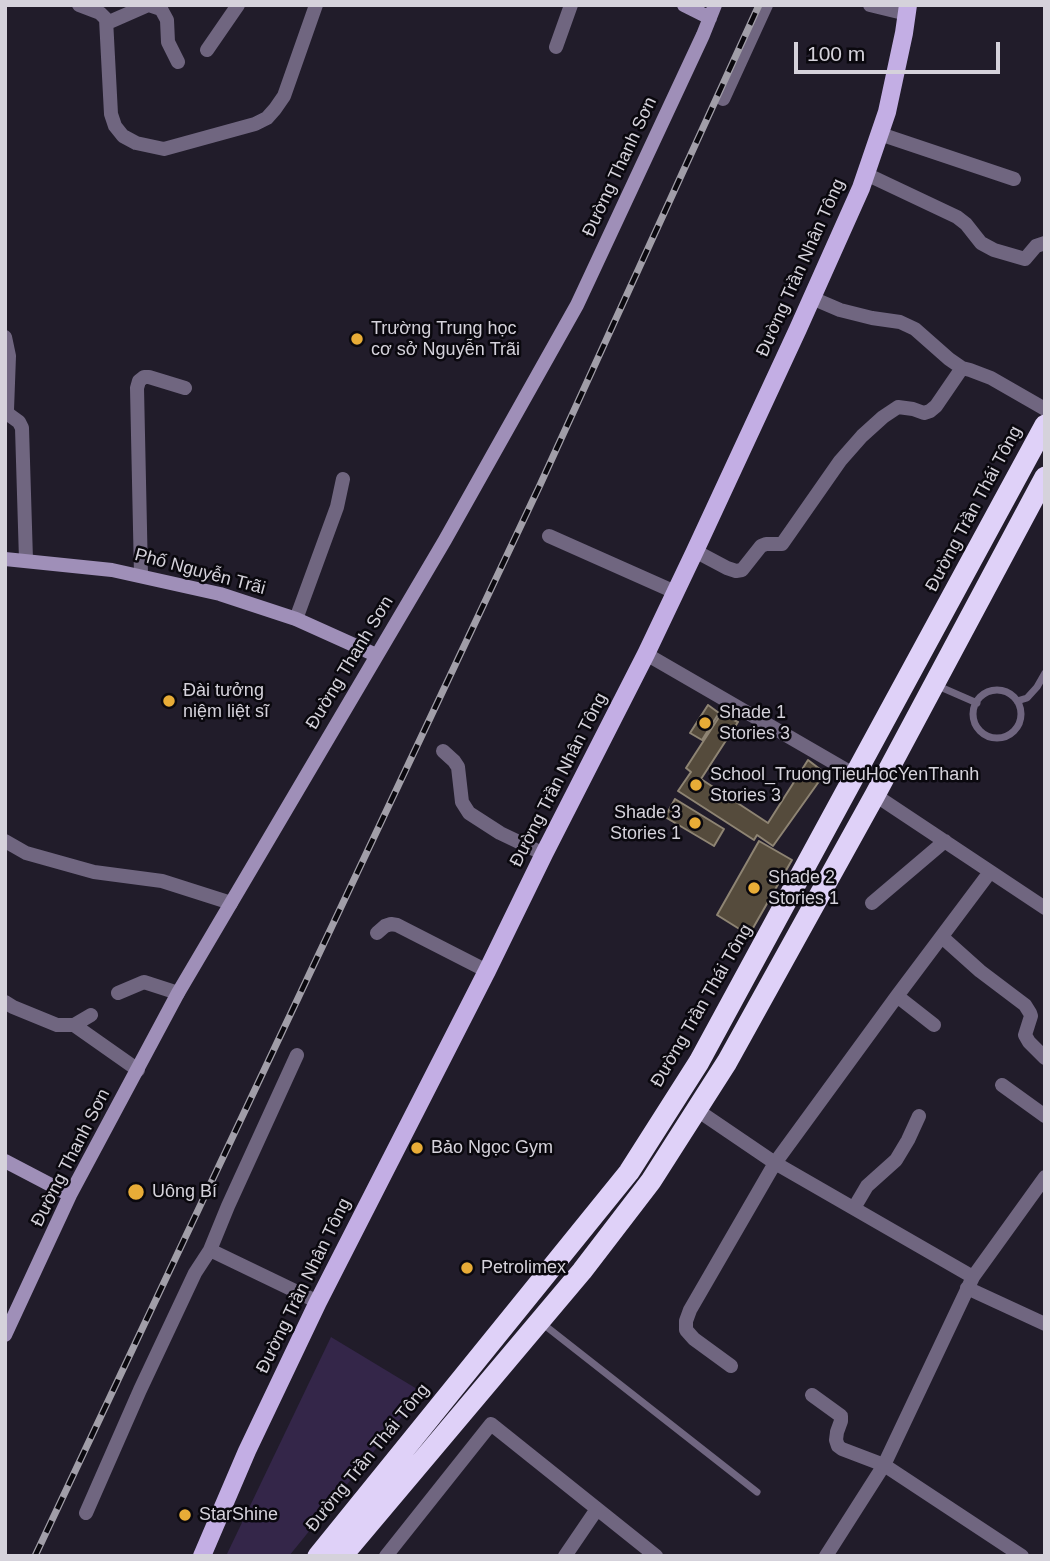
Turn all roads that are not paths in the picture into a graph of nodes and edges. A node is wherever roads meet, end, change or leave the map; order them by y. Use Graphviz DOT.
graph roads {
  1 [pos="79,5"];
  2 [pos="149,5"];
  3 [pos="238,5"];
  4 [pos="316,5"];
  5 [pos="571,5"];
  6 [pos="684,5"];
  7 [pos="766,5"];
  8 [pos="870,5"];
  9 [pos="908,10"];
  10 [pos="712,12"];
  11 [pos="107,23"];
  12 [pos="556,47"];
  13 [pos="207,50"];
  14 [pos="178,62"];
  15 [pos="723,99"];
  16 [pos="880,134"];
  17 [pos="866,174"];
  18 [pos="1013,179"];
  19 [pos="1045,243"];
  20 [pos="812,298"];
  21 [pos="5,337"];
  22 [pos="962,368"];
  23 [pos="185,388"];
  24 [pos="1045,409"];
  25 [pos="1045,425"];
  26 [pos="1045,477"];
  27 [pos="343,479"];
  28 [pos="549,536"];
  29 [pos="695,551"];
  30 [pos="5,559"];
  31 [pos="26,560"];
  32 [pos="141,575"];
  33 [pos="675,592"];
  34 [pos="296,619"];
  35 [pos="646,654"];
  36 [pos="376,655"];
  37 [pos="1045,673"];
  38 [pos="934,684"];
  39 [pos="1017,701"];
  40 [pos="976,704"];
  41 [pos="443,751"];
  42 [pos="855,775"];
  43 [pos="874,795"];
  44 [pos="945,841"];
  45 [pos="8,847"];
  46 [pos="544,855"];
  47 [pos="990,872"];
  48 [pos="231,903"];
  49 [pos="872,903"];
  50 [pos="1045,908"];
  51 [pos="377,933"];
  52 [pos="942,937"];
  53 [pos="759,953"];
  54 [pos="780,964"];
  55 [pos="488,971"];
  56 [pos="118,993"];
  57 [pos="178,993"];
  58 [pos="897,996"];
  59 [pos="5,1002"];
  60 [pos="92,1015"];
  61 [pos="74,1025"];
  62 [pos="933,1025"];
  63 [pos="297,1055"];
  64 [pos="1045,1058"];
  65 [pos="138,1070"];
  66 [pos="1002,1085"];
  67 [pos="697,1110"];
  68 [pos="919,1116"];
  69 [pos="1045,1116"];
  70 [pos="5,1161"];
  71 [pos="775,1163"];
  72 [pos="1044,1180"];
  73 [pos="70,1195"];
  74 [pos="854,1208"];
  75 [pos="210,1250"];
  76 [pos="970,1283"];
  77 [pos="318,1302"];
  78 [pos="540,1321"];
  79 [pos="1045,1324"];
  80 [pos="5,1335"];
  81 [pos="731,1366"];
  82 [pos="812,1395"];
  83 [pos="884,1465"];
  84 [pos="757,1492"];
  85 [pos="597,1509"];
  86 [pos="86,1513"];
  87 [pos="202,1556"];
  88 [pos="318,1556"];
  89 [pos="342,1556"];
  90 [pos="386,1556"];
  91 [pos="565,1556"];
  92 [pos="656,1556"];
  93 [pos="826,1556"];
  94 [pos="1022,1556"];
  1 -- 11 [label="street"];
  2 -- 11 [label="street"];
  2 -- 14 [label="street"];
  3 -- 13 [label="street"];
  4 -- 11 [label="street"];
  5 -- 12 [label="street"];
  6 -- 10 [label="street"];
  7 -- 15 [label="street"];
  8 -- 9 [label="street"];
  9 -- 16 [label="main road, Đường Trần Nhân Tông"];
  10 -- 36 [label="street, Đường Thanh Sơn"];
  16 -- 17 [label="main road, Đường Trần Nhân Tông"];
  16 -- 18 [label="street"];
  17 -- 19 [label="street"];
  17 -- 20 [label="main road, Đường Trần Nhân Tông"];
  20 -- 22 [label="street"];
  20 -- 29 [label="main road, Đường Trần Nhân Tông"];
  21 -- 31 [label="street"];
  22 -- 24 [label="street"];
  22 -- 29 [label="street"];
  23 -- 32 [label="street"];
  25 -- 42 [label="highway, Đường Trần Thái Tông"];
  26 -- 38 [label="highway"];
  27 -- 34 [label="street"];
  28 -- 33 [label="street"];
  29 -- 33 [label="main road, Đường Trần Nhân Tông"];
  30 -- 31 [label="street, Phố Nguyễn Trãi"];
  31 -- 32 [label="street, Phố Nguyễn Trãi"];
  32 -- 34 [label="street, Phố Nguyễn Trãi"];
  33 -- 35 [label="main road, Đường Trần Nhân Tông"];
  34 -- 36 [label="street, Phố Nguyễn Trãi"];
  35 -- 42 [label="street"];
  35 -- 46 [label="main road, Đường Trần Nhân Tông"];
  36 -- 48 [label="street, Đường Thanh Sơn"];
  37 -- 39 [label="lane"];
  38 -- 40 [label="lane"];
  38 -- 43 [label="highway"];
  39 -- 40 [label="lane"];
  39 -- 40 [label="lane"];
  41 -- 46 [label="street"];
  42 -- 53 [label="highway, Đường Trần Thái Tông"];
  43 -- 44 [label="street"];
  43 -- 54 [label="highway"];
  44 -- 47 [label="street"];
  44 -- 49 [label="street"];
  45 -- 48 [label="street"];
  46 -- 55 [label="main road, Đường Trần Nhân Tông"];
  47 -- 50 [label="street"];
  47 -- 52 [label="street"];
  48 -- 57 [label="street, Đường Thanh Sơn"];
  51 -- 55 [label="street"];
  52 -- 58 [label="street"];
  52 -- 64 [label="street"];
  53 -- 54 [label="highway"];
  53 -- 88 [label="highway, Đường Trần Thái Tông"];
  54 -- 67 [label="highway"];
  55 -- 77 [label="main road, Đường Trần Nhân Tông"];
  56 -- 57 [label="street"];
  57 -- 65 [label="street, Đường Thanh Sơn"];
  58 -- 62 [label="street"];
  58 -- 71 [label="street"];
  59 -- 61 [label="street"];
  60 -- 61 [label="street"];
  61 -- 65 [label="street"];
  63 -- 75 [label="street"];
  65 -- 73 [label="street, Đường Thanh Sơn"];
  66 -- 69 [label="street"];
  67 -- 71 [label="street"];
  67 -- 78 [label="highway"];
  68 -- 74 [label="street"];
  70 -- 73 [label="street"];
  71 -- 74 [label="street"];
  71 -- 81 [label="street"];
  72 -- 76 [label="street"];
  73 -- 80 [label="street, Đường Thanh Sơn"];
  74 -- 76 [label="street"];
  75 -- 77 [label="street"];
  75 -- 86 [label="street"];
  76 -- 79 [label="street"];
  76 -- 83 [label="street"];
  77 -- 87 [label="main road, Đường Trần Nhân Tông"];
  78 -- 84 [label="lane"];
  78 -- 89 [label="highway"];
  82 -- 83 [label="street"];
  83 -- 93 [label="street"];
  83 -- 94 [label="street"];
  85 -- 90 [label="street"];
  85 -- 91 [label="street"];
  85 -- 92 [label="street"];
}
